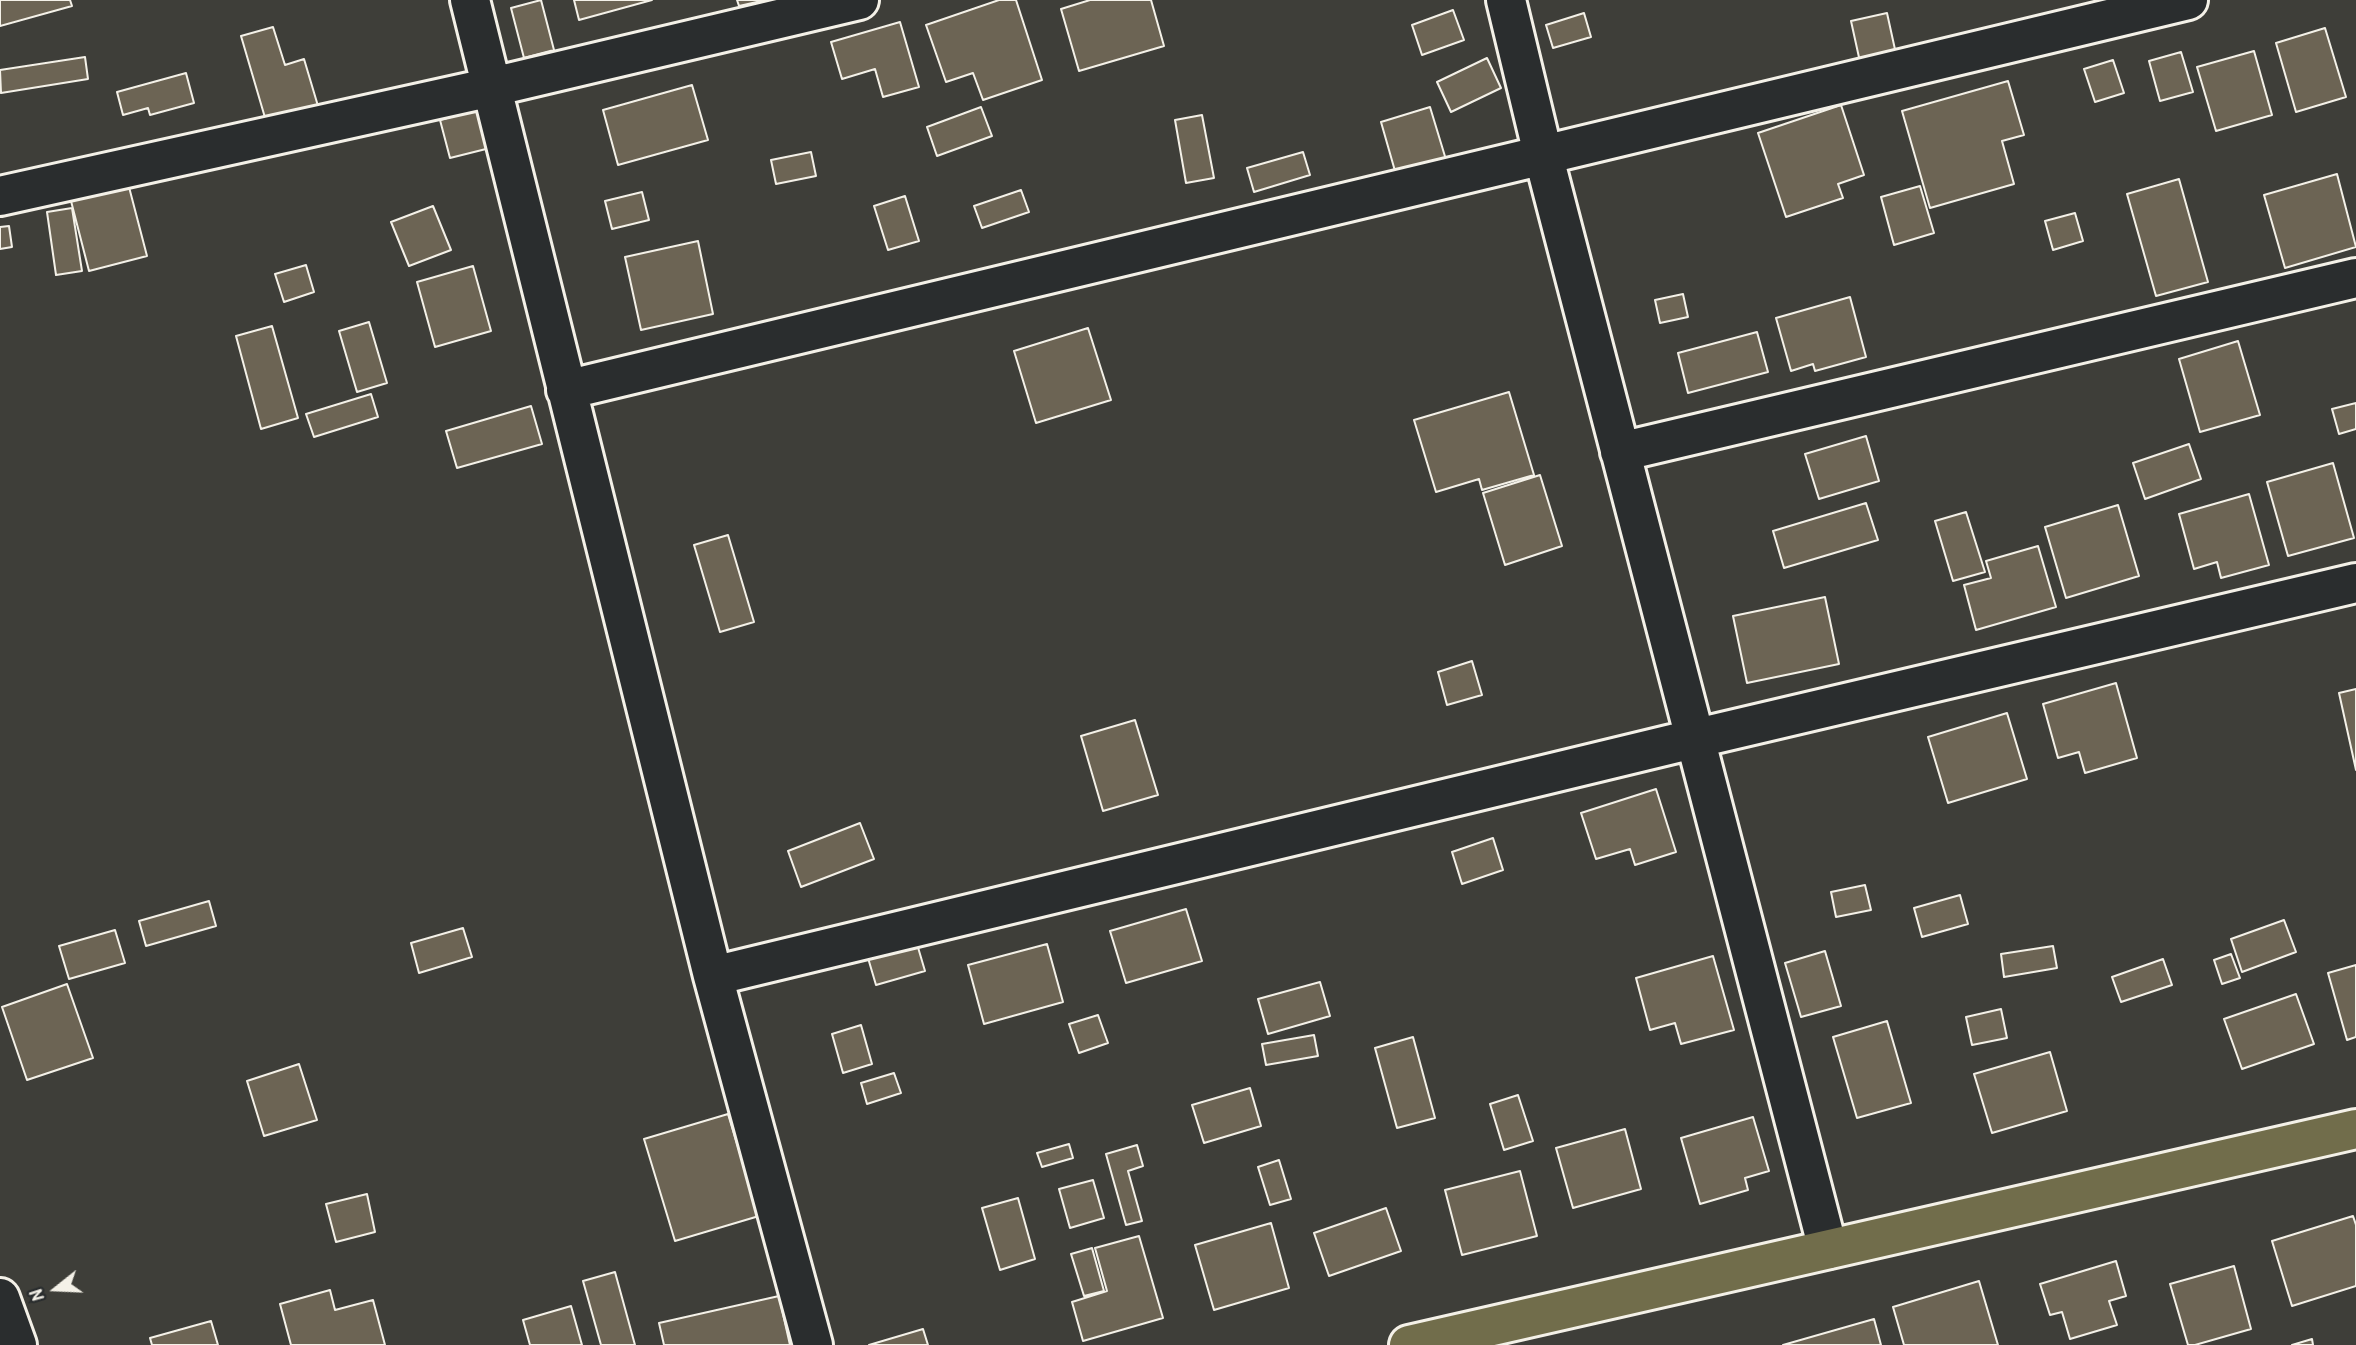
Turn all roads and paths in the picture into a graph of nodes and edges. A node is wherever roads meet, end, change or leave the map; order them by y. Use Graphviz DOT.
graph roads {
  1 [pos="470,0"];
  2 [pos="859,0"];
  3 [pos="1506,0"];
  4 [pos="2188,0"];
  5 [pos="492,87"];
  6 [pos="1543,154"];
  7 [pos="0,197"];
  8 [pos="2356,278"];
  9 [pos="566,390"];
  10 [pos="1620,452"];
  11 [pos="2356,583"];
  12 [pos="1693,739"];
  13 [pos="713,976"];
  14 [pos="2356,1129"];
  15 [pos="1828,1249"];
  16 [pos="0,1298"];
  17 [pos="17,1345"];
  18 [pos="813,1345"];
  19 [pos="1409,1345"];
  1 -- 5 [label="street"];
  2 -- 5 [label="street"];
  3 -- 6 [label="street"];
  4 -- 6 [label="street"];
  5 -- 7 [label="street"];
  5 -- 9 [label="street"];
  6 -- 9 [label="street"];
  6 -- 10 [label="street"];
  8 -- 10 [label="street"];
  9 -- 13 [label="street"];
  10 -- 12 [label="street"];
  11 -- 12 [label="street"];
  12 -- 13 [label="street"];
  12 -- 15 [label="street"];
  13 -- 18 [label="street"];
  14 -- 15 [label="main road"];
  15 -- 19 [label="main road"];
  16 -- 17 [label="street"];
}
